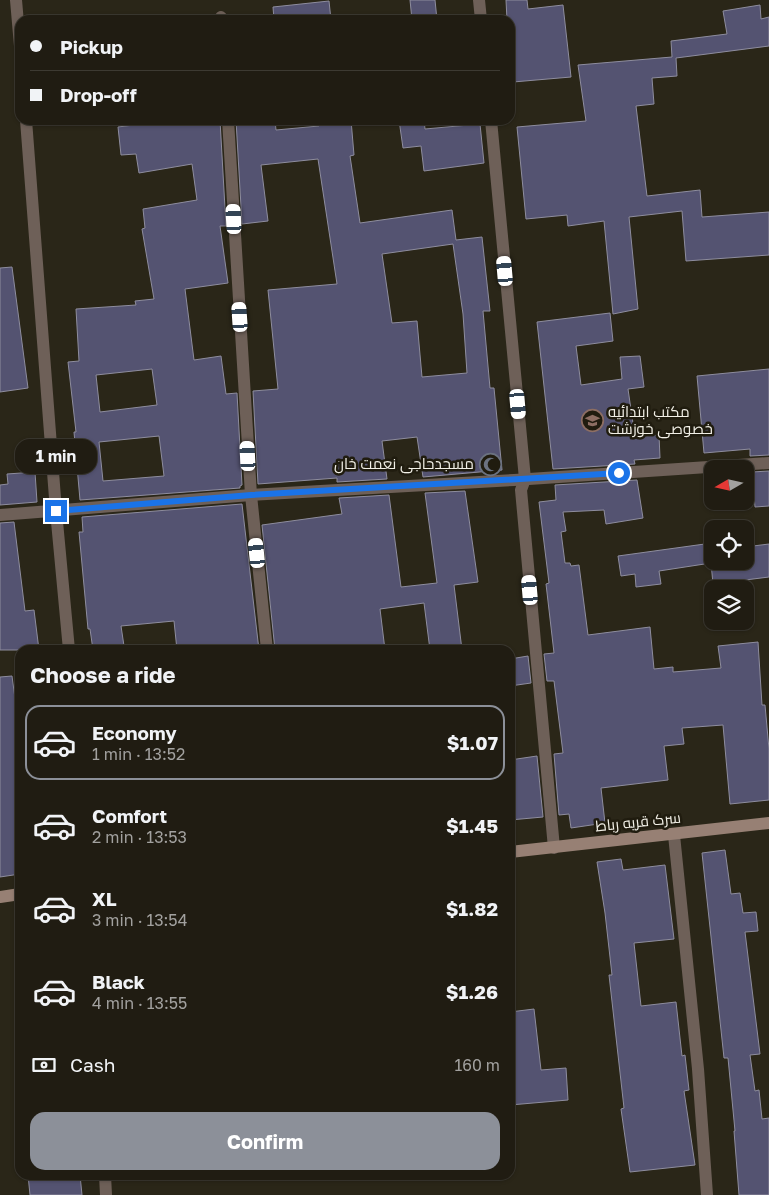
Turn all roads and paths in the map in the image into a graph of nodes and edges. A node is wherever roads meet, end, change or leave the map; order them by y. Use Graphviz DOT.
graph roads {
  1 [pos="16,0"];
  2 [pos="479,0"];
  3 [pos="17,15"];
  4 [pos="480,15"];
  5 [pos="26,125"];
  6 [pos="228,125"];
  7 [pos="491,125"];
  8 [pos="769,463"];
  9 [pos="525,479"];
  10 [pos="251,495"];
  11 [pos="56,511"];
  12 [pos="0,515"];
  13 [pos="69,645"];
  14 [pos="266,645"];
  15 [pos="769,823"];
  16 [pos="674,835"];
  17 [pos="554,848"];
  18 [pos="515,852"];
  19 [pos="15,895"];
  20 [pos="0,897"];
  21 [pos="105,1180"];
  22 [pos="106,1194"];
  23 [pos="707,1195"];
  1 -- 3 [label="street"];
  2 -- 4 [label="street"];
  5 -- 11 [label="street"];
  6 -- 10 [label="street"];
  7 -- 9 [label="street"];
  8 -- 9 [label="street"];
  9 -- 10 [label="street"];
  9 -- 17 [label="street"];
  10 -- 11 [label="street"];
  10 -- 14 [label="street"];
  11 -- 12 [label="street"];
  11 -- 13 [label="street"];
  15 -- 16 [label="street, سرک قریه رباط"];
  16 -- 17 [label="street, سرک قریه رباط"];
  16 -- 23 [label="street"];
  17 -- 18 [label="street, سرک قریه رباط"];
  19 -- 20 [label="street"];
  21 -- 22 [label="street"];
}
